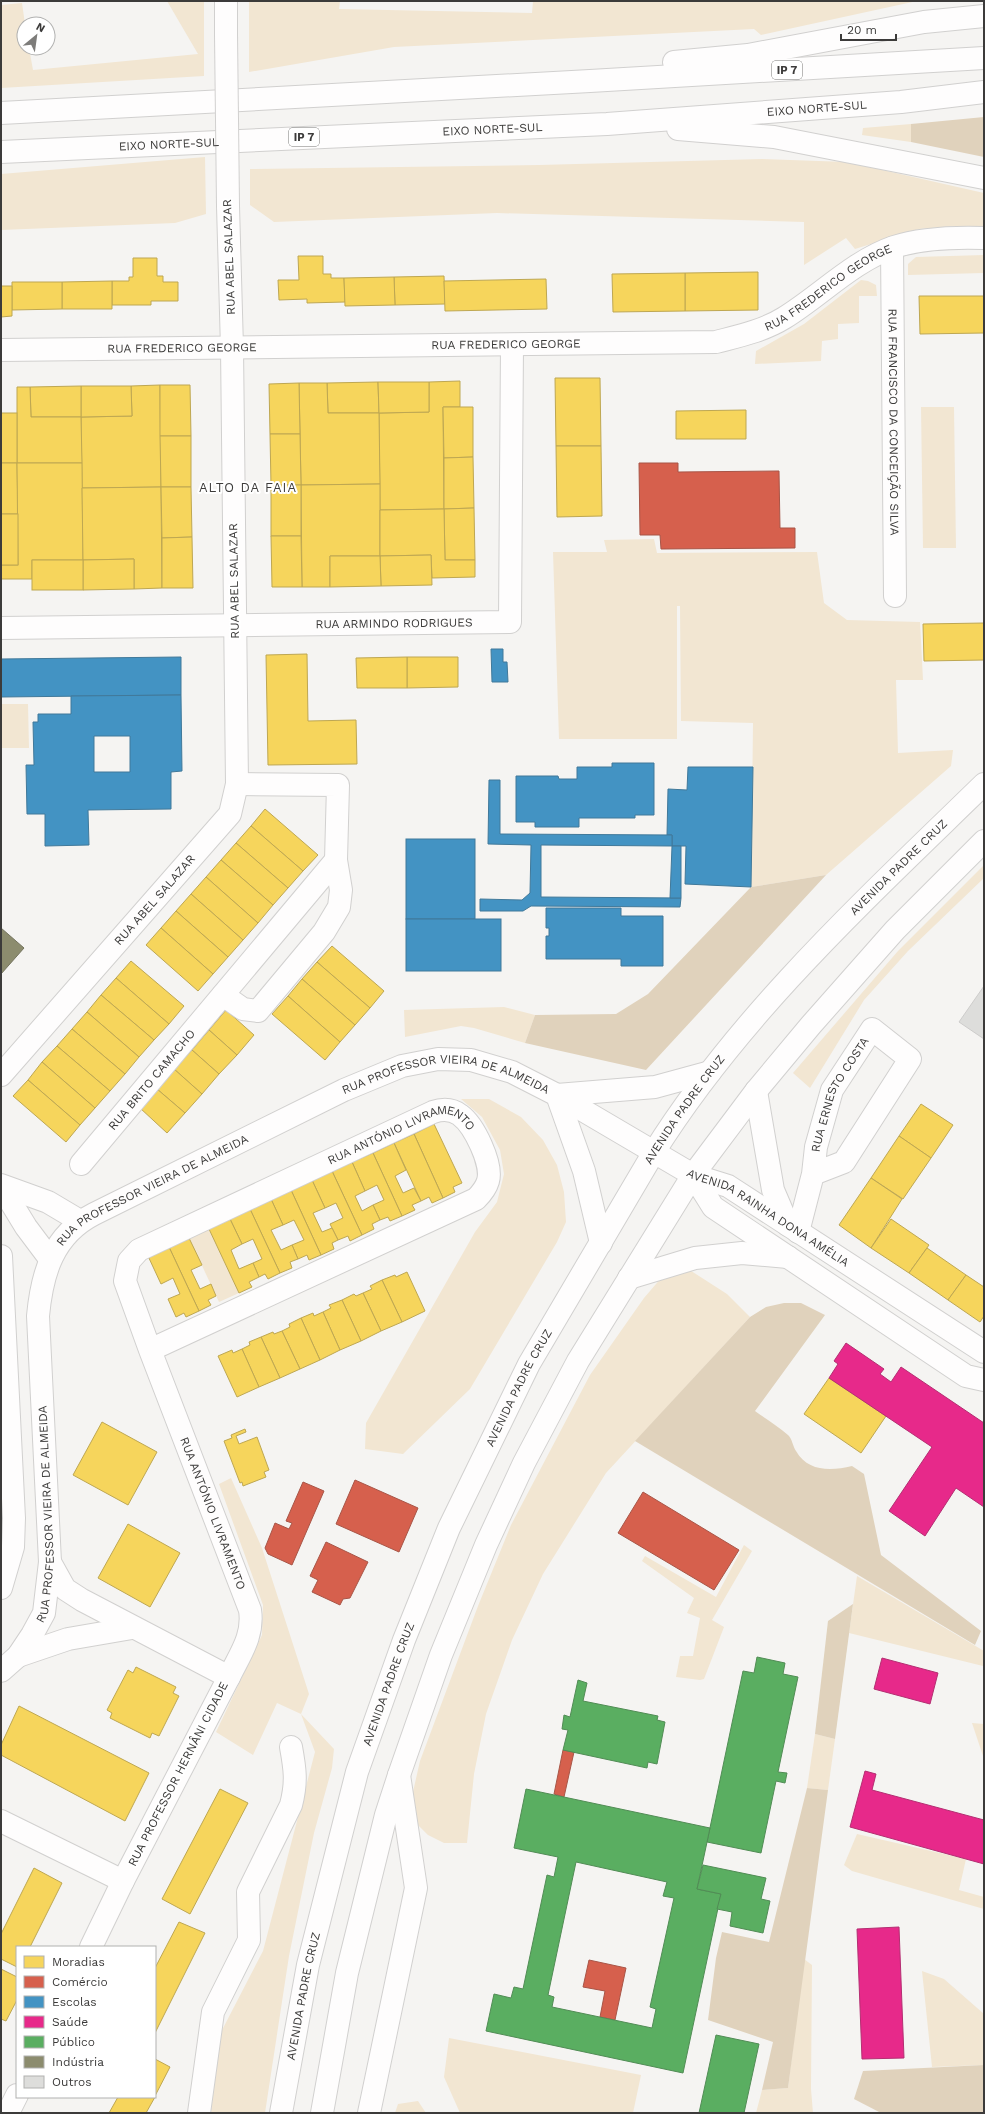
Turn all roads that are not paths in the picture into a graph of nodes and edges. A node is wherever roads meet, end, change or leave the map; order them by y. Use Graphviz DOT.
graph roads {
  1 [pos="226,1"];
  2 [pos="984,16"];
  3 [pos="984,58"];
  4 [pos="590,81"];
  5 [pos="984,92"];
  6 [pos="1,113"];
  7 [pos="607,124"];
  8 [pos="1,152"];
  9 [pos="984,178"];
  10 [pos="984,238"];
  11 [pos="892,248"];
  12 [pos="512,345"];
  13 [pos="232,348"];
  14 [pos="1,350"];
  15 [pos="895,596"];
  16 [pos="235,625"];
  17 [pos="1,628"];
  18 [pos="237,784"];
  19 [pos="984,784"];
  20 [pos="984,841"];
  21 [pos="336,860"];
  22 [pos="223,995"];
  23 [pos="710,1072"];
  24 [pos="1,1075"];
  25 [pos="756,1091"];
  26 [pos="557,1095"];
  27 [pos="654,1152"];
  28 [pos="81,1164"];
  29 [pos="813,1174"];
  30 [pos="693,1175"];
  31 [pos="1,1185"];
  32 [pos="80,1221"];
  33 [pos="793,1228"];
  34 [pos="601,1243"];
  35 [pos="1,1256"];
  36 [pos="788,1257"];
  37 [pos="50,1259"];
  38 [pos="629,1278"];
  39 [pos="150,1350"];
  40 [pos="984,1352"];
  41 [pos="984,1380"];
  42 [pos="50,1562"];
  43 [pos="1,1588"];
  44 [pos="132,1628"];
  45 [pos="18,1656"];
  46 [pos="1,1671"];
  47 [pos="229,1677"];
  48 [pos="291,1747"];
  49 [pos="399,1775"];
  50 [pos="1,1821"];
  51 [pos="123,1881"];
  52 [pos="91,1946"];
  53 [pos="16,2097"];
  54 [pos="8,2113"];
  55 [pos="199,2113"];
  56 [pos="282,2113"];
  57 [pos="322,2113"];
  58 [pos="369,2113"];
  1 -- 13 [label="main road, RUA ABEL SALAZAR, bridge"];
  2 -- 4 [label="main road"];
  3 -- 4 [label="main road, IP 7"];
  4 -- 6 [label="main road, IP 7"];
  5 -- 7 [label="main road, EIXO NORTE-SUL / IP 7"];
  7 -- 8 [label="main road, EIXO NORTE-SUL / IP 7"];
  7 -- 9 [label="main road"];
  10 -- 11 [label="main road, RUA FREDERICO GEORGE"];
  11 -- 12 [label="main road, RUA FREDERICO GEORGE"];
  11 -- 15 [label="main road, RUA FRANCISCO DA CONCEIÇÃO SILVA"];
  12 -- 13 [label="main road, RUA FREDERICO GEORGE"];
  12 -- 16 [label="main road, RUA ARMINDO RODRIGUES"];
  13 -- 14 [label="main road, RUA FREDERICO GEORGE"];
  13 -- 16 [label="main road, RUA ABEL SALAZAR"];
  16 -- 17 [label="main road, RUA ARMINDO RODRIGUES"];
  16 -- 18 [label="main road, RUA ABEL SALAZAR"];
  18 -- 21 [label="main road"];
  18 -- 24 [label="main road, RUA ABEL SALAZAR"];
  19 -- 23 [label="main road, AVENIDA PADRE CRUZ"];
  20 -- 25 [label="main road"];
  21 -- 22 [label="main road, RUA BRITO CAMACHO"];
  21 -- 22 [label="main road"];
  22 -- 28 [label="main road, RUA BRITO CAMACHO"];
  23 -- 26 [label="main road"];
  23 -- 27 [label="main road, AVENIDA PADRE CRUZ"];
  25 -- 30 [label="main road"];
  25 -- 33 [label="main road"];
  26 -- 27 [label="main road, RUA PROFESSOR VIEIRA DE ALMEIDA"];
  26 -- 32 [label="main road, RUA PROFESSOR VIEIRA DE ALMEIDA"];
  26 -- 34 [label="main road"];
  27 -- 30 [label="main road, RUA PROFESSOR VIEIRA DE ALMEIDA"];
  27 -- 34 [label="main road, AVENIDA PADRE CRUZ"];
  29 -- 29 [label="main road, RUA ERNESTO COSTA"];
  29 -- 33 [label="main road, RUA ERNESTO COSTA"];
  30 -- 33 [label="main road, AVENIDA RAINHA DONA AMÉLIA"];
  30 -- 36 [label="main road, AVENIDA RAINHA DONA AMÉLIA"];
  30 -- 38 [label="main road"];
  31 -- 32 [label="main road"];
  31 -- 37 [label="main road"];
  32 -- 37 [label="main road, RUA PROFESSOR VIEIRA DE ALMEIDA"];
  33 -- 40 [label="main road, AVENIDA RAINHA DONA AMÉLIA"];
  34 -- 56 [label="main road, AVENIDA PADRE CRUZ"];
  35 -- 43 [label="main road"];
  36 -- 38 [label="main road"];
  36 -- 41 [label="main road, AVENIDA RAINHA DONA AMÉLIA"];
  37 -- 42 [label="main road, RUA PROFESSOR VIEIRA DE ALMEIDA"];
  38 -- 49 [label="main road"];
  39 -- 39 [label="main road, RUA ANTÓNIO LIVRAMENTO"];
  39 -- 47 [label="main road, RUA ANTÓNIO LIVRAMENTO"];
  42 -- 44 [label="main road, RUA PROFESSOR HERNÂNI CIDADE"];
  42 -- 45 [label="main road, RUA PROFESSOR VIEIRA DE ALMEIDA"];
  44 -- 45 [label="main road"];
  44 -- 47 [label="main road, RUA PROFESSOR HERNÂNI CIDADE"];
  45 -- 46 [label="main road, RUA PROFESSOR VIEIRA DE ALMEIDA"];
  47 -- 51 [label="main road, RUA PROFESSOR HERNÂNI CIDADE"];
  48 -- 55 [label="main road"];
  49 -- 57 [label="main road"];
  49 -- 58 [label="main road"];
  50 -- 51 [label="main road"];
  51 -- 52 [label="main road, RUA PROFESSOR HERNÂNI CIDADE"];
  53 -- 54 [label="main road"];
}
